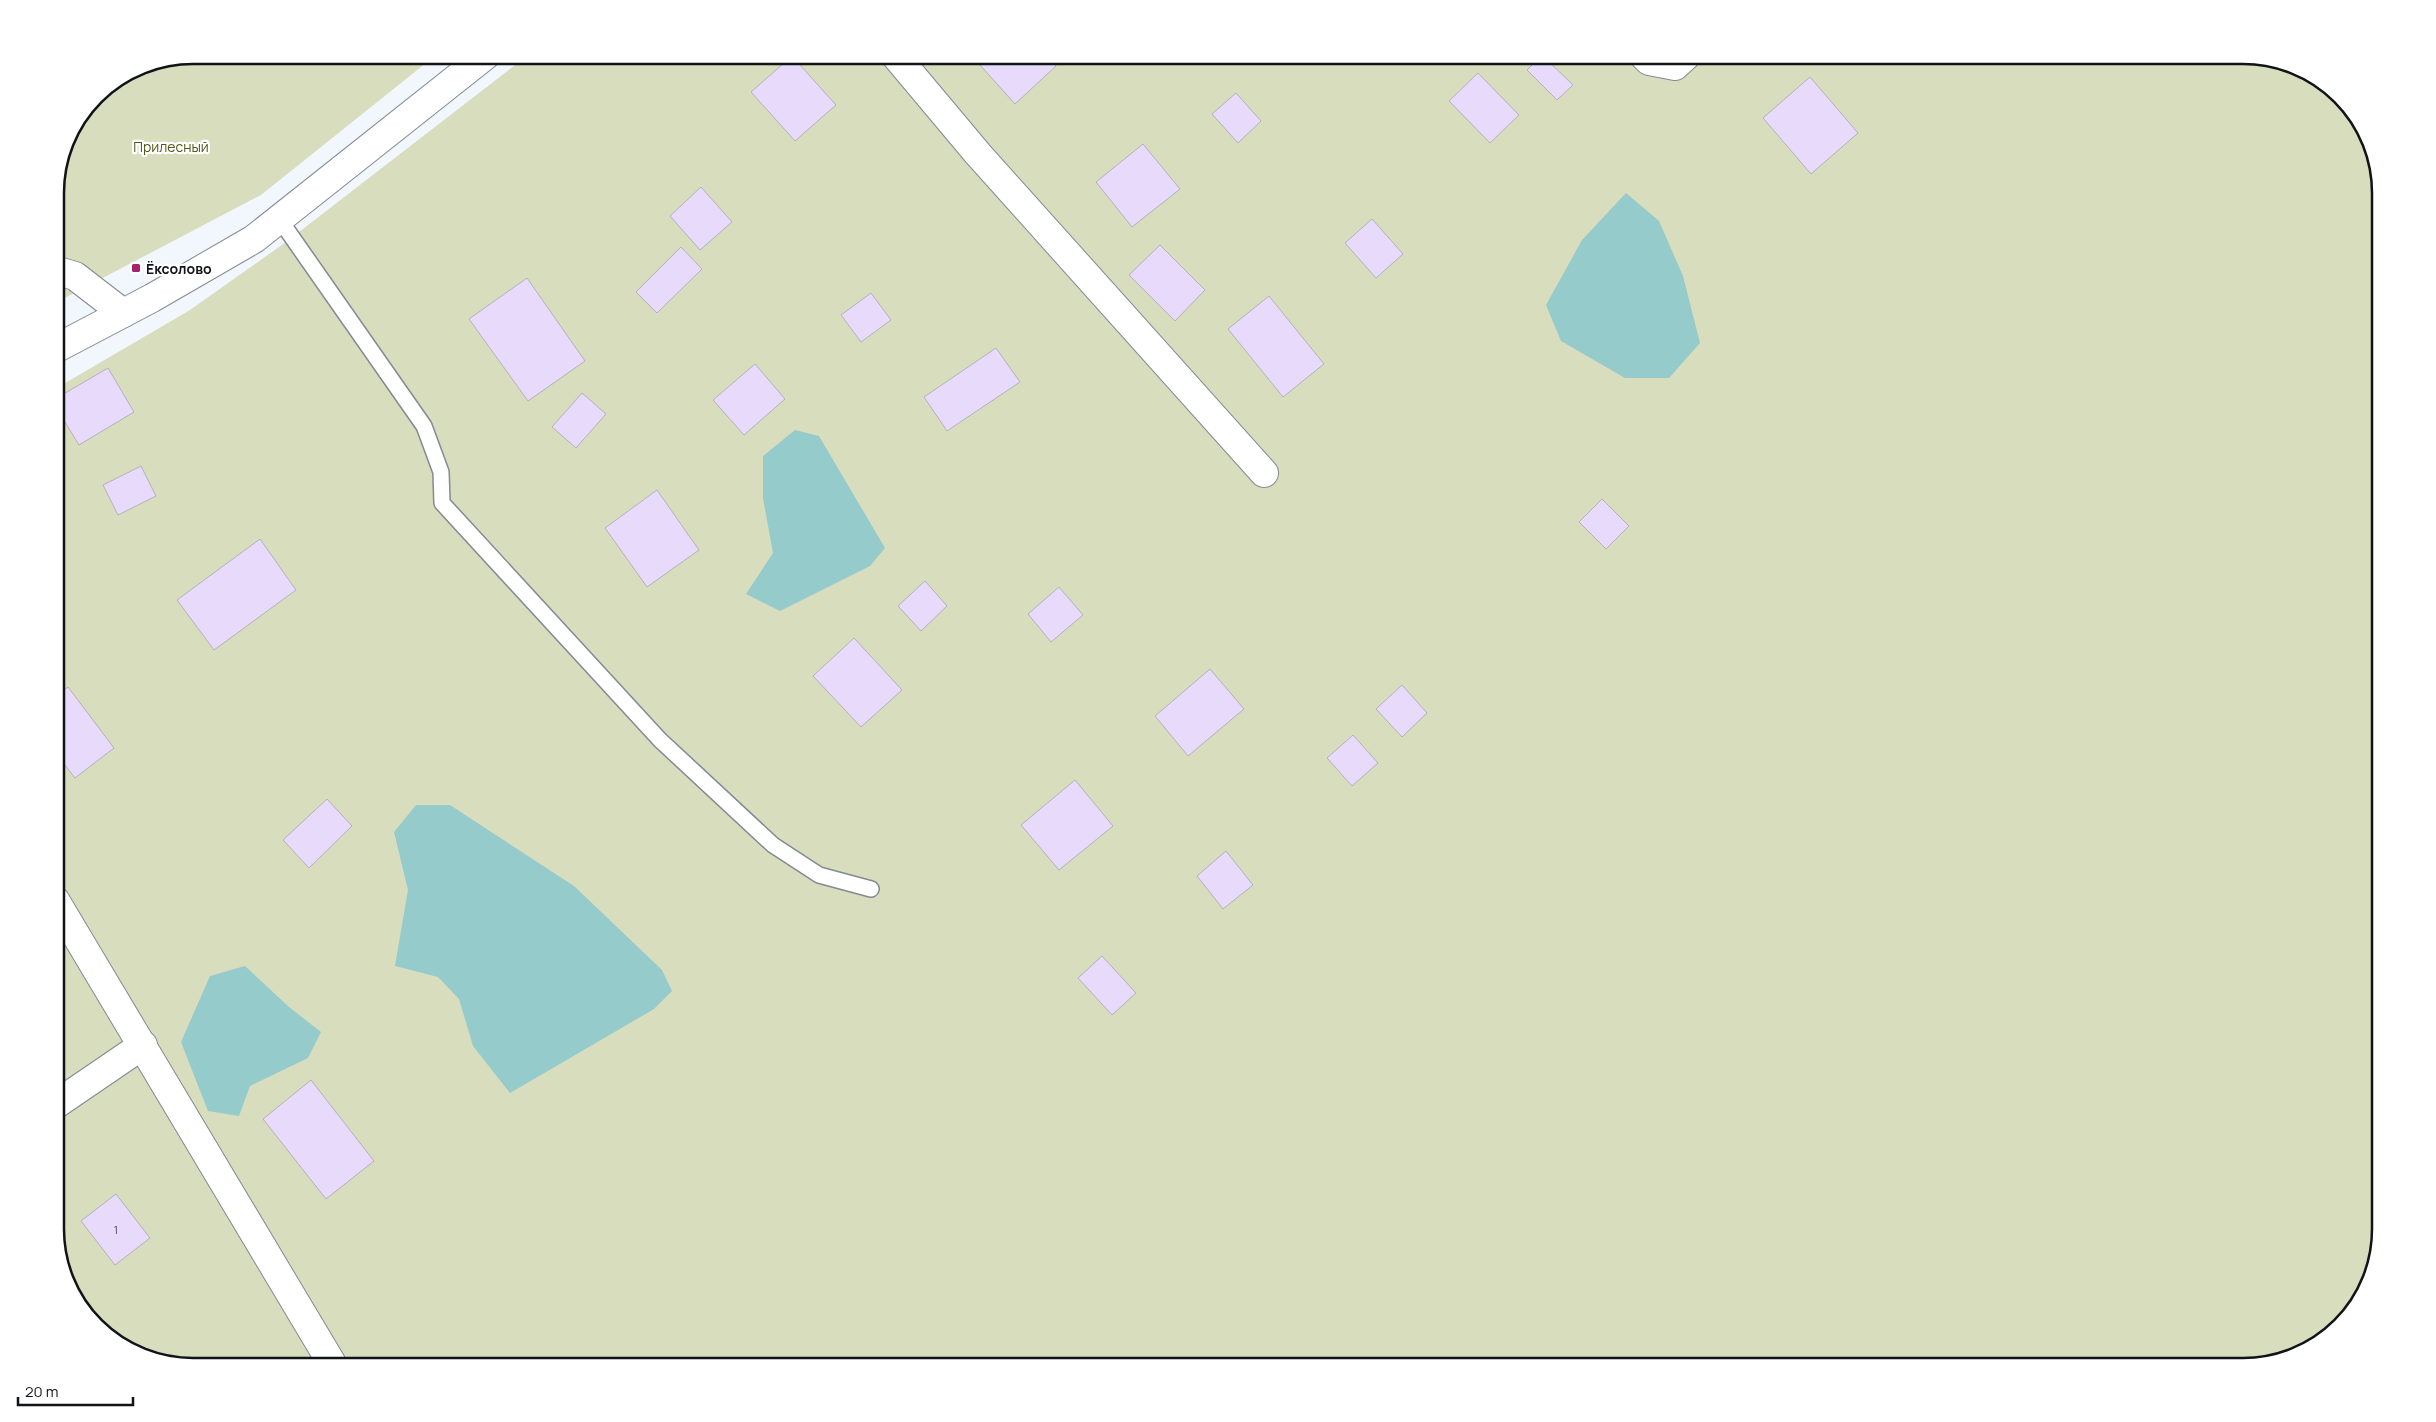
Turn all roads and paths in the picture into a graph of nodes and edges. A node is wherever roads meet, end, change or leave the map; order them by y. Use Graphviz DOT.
graph roads {
  1 [pos="475,64"];
  2 [pos="903,64"];
  3 [pos="1665,64"];
  4 [pos="1677,64"];
  5 [pos="280,220"];
  6 [pos="64,273"];
  7 [pos="123,314"];
  8 [pos="64,345"];
  9 [pos="1264,473"];
  10 [pos="871,889"];
  11 [pos="64,915"];
  12 [pos="143,1045"];
  13 [pos="64,1099"];
  14 [pos="329,1358"];
  1 -- 5 [label="street"];
  2 -- 9 [label="street"];
  3 -- 4 [label="street"];
  5 -- 7 [label="street"];
  5 -- 10 [label="lane"];
  6 -- 7 [label="street"];
  7 -- 8 [label="street"];
  11 -- 12 [label="street"];
  12 -- 13 [label="street"];
  12 -- 14 [label="street"];
}
